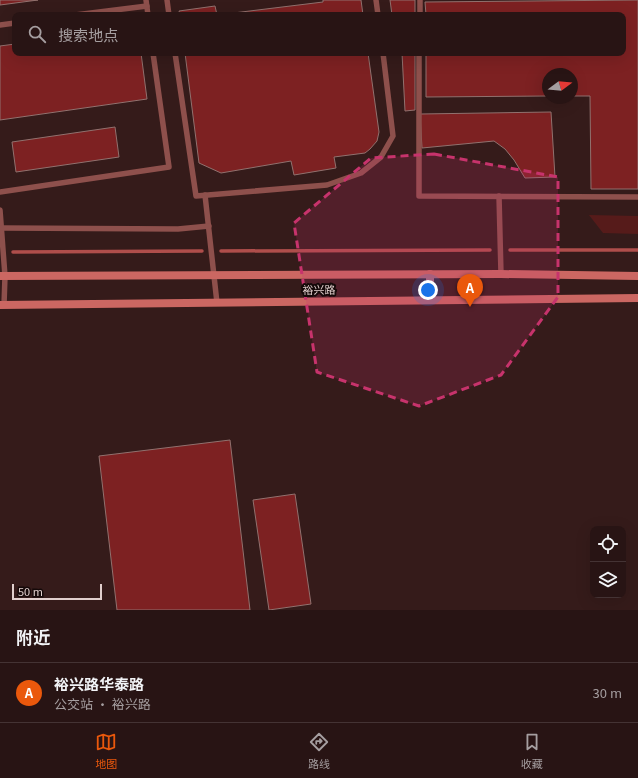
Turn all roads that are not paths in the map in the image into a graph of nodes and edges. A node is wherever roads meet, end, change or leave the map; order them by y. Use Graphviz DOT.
graph roads {
  1 [pos="167,0"];
  2 [pos="376,0"];
  3 [pos="420,0"];
  4 [pos="146,3"];
  5 [pos="93,12"];
  6 [pos="169,12"];
  7 [pos="378,12"];
  8 [pos="420,12"];
  9 [pos="12,23"];
  10 [pos="0,25"];
  11 [pos="153,56"];
  12 [pos="175,56"];
  13 [pos="383,56"];
  14 [pos="420,56"];
  15 [pos="0,192"];
  16 [pos="205,196"];
  17 [pos="499,196"];
  18 [pos="638,197"];
  19 [pos="0,210"];
  20 [pos="209,226"];
  21 [pos="2,228"];
  22 [pos="430,274"];
  23 [pos="501,274"];
  24 [pos="214,275"];
  25 [pos="3,276"];
  26 [pos="638,276"];
  27 [pos="638,298"];
  28 [pos="430,300"];
  29 [pos="217,302"];
  30 [pos="2,305"];
  1 -- 6 [label="lane"];
  2 -- 7 [label="lane"];
  3 -- 8 [label="lane"];
  4 -- 5 [label="lane"];
  9 -- 10 [label="lane"];
  11 -- 15 [label="lane"];
  12 -- 16 [label="lane"];
  13 -- 16 [label="lane"];
  14 -- 17 [label="lane"];
  16 -- 20 [label="lane"];
  17 -- 18 [label="lane"];
  17 -- 23 [label="lane"];
  19 -- 21 [label="lane"];
  20 -- 21 [label="lane"];
  20 -- 24 [label="lane"];
  21 -- 25 [label="lane"];
  22 -- 23 [label="main road, 裕兴路"];
  22 -- 24 [label="main road, 裕兴路"];
  22 -- 28 [label="main road"];
  23 -- 26 [label="main road, 裕兴路"];
  24 -- 25 [label="main road, 裕兴路"];
  24 -- 29 [label="lane"];
  25 -- 30 [label="lane"];
  27 -- 28 [label="main road, 裕兴路"];
  28 -- 29 [label="main road, 裕兴路"];
  29 -- 30 [label="main road, 裕兴路"];
}
